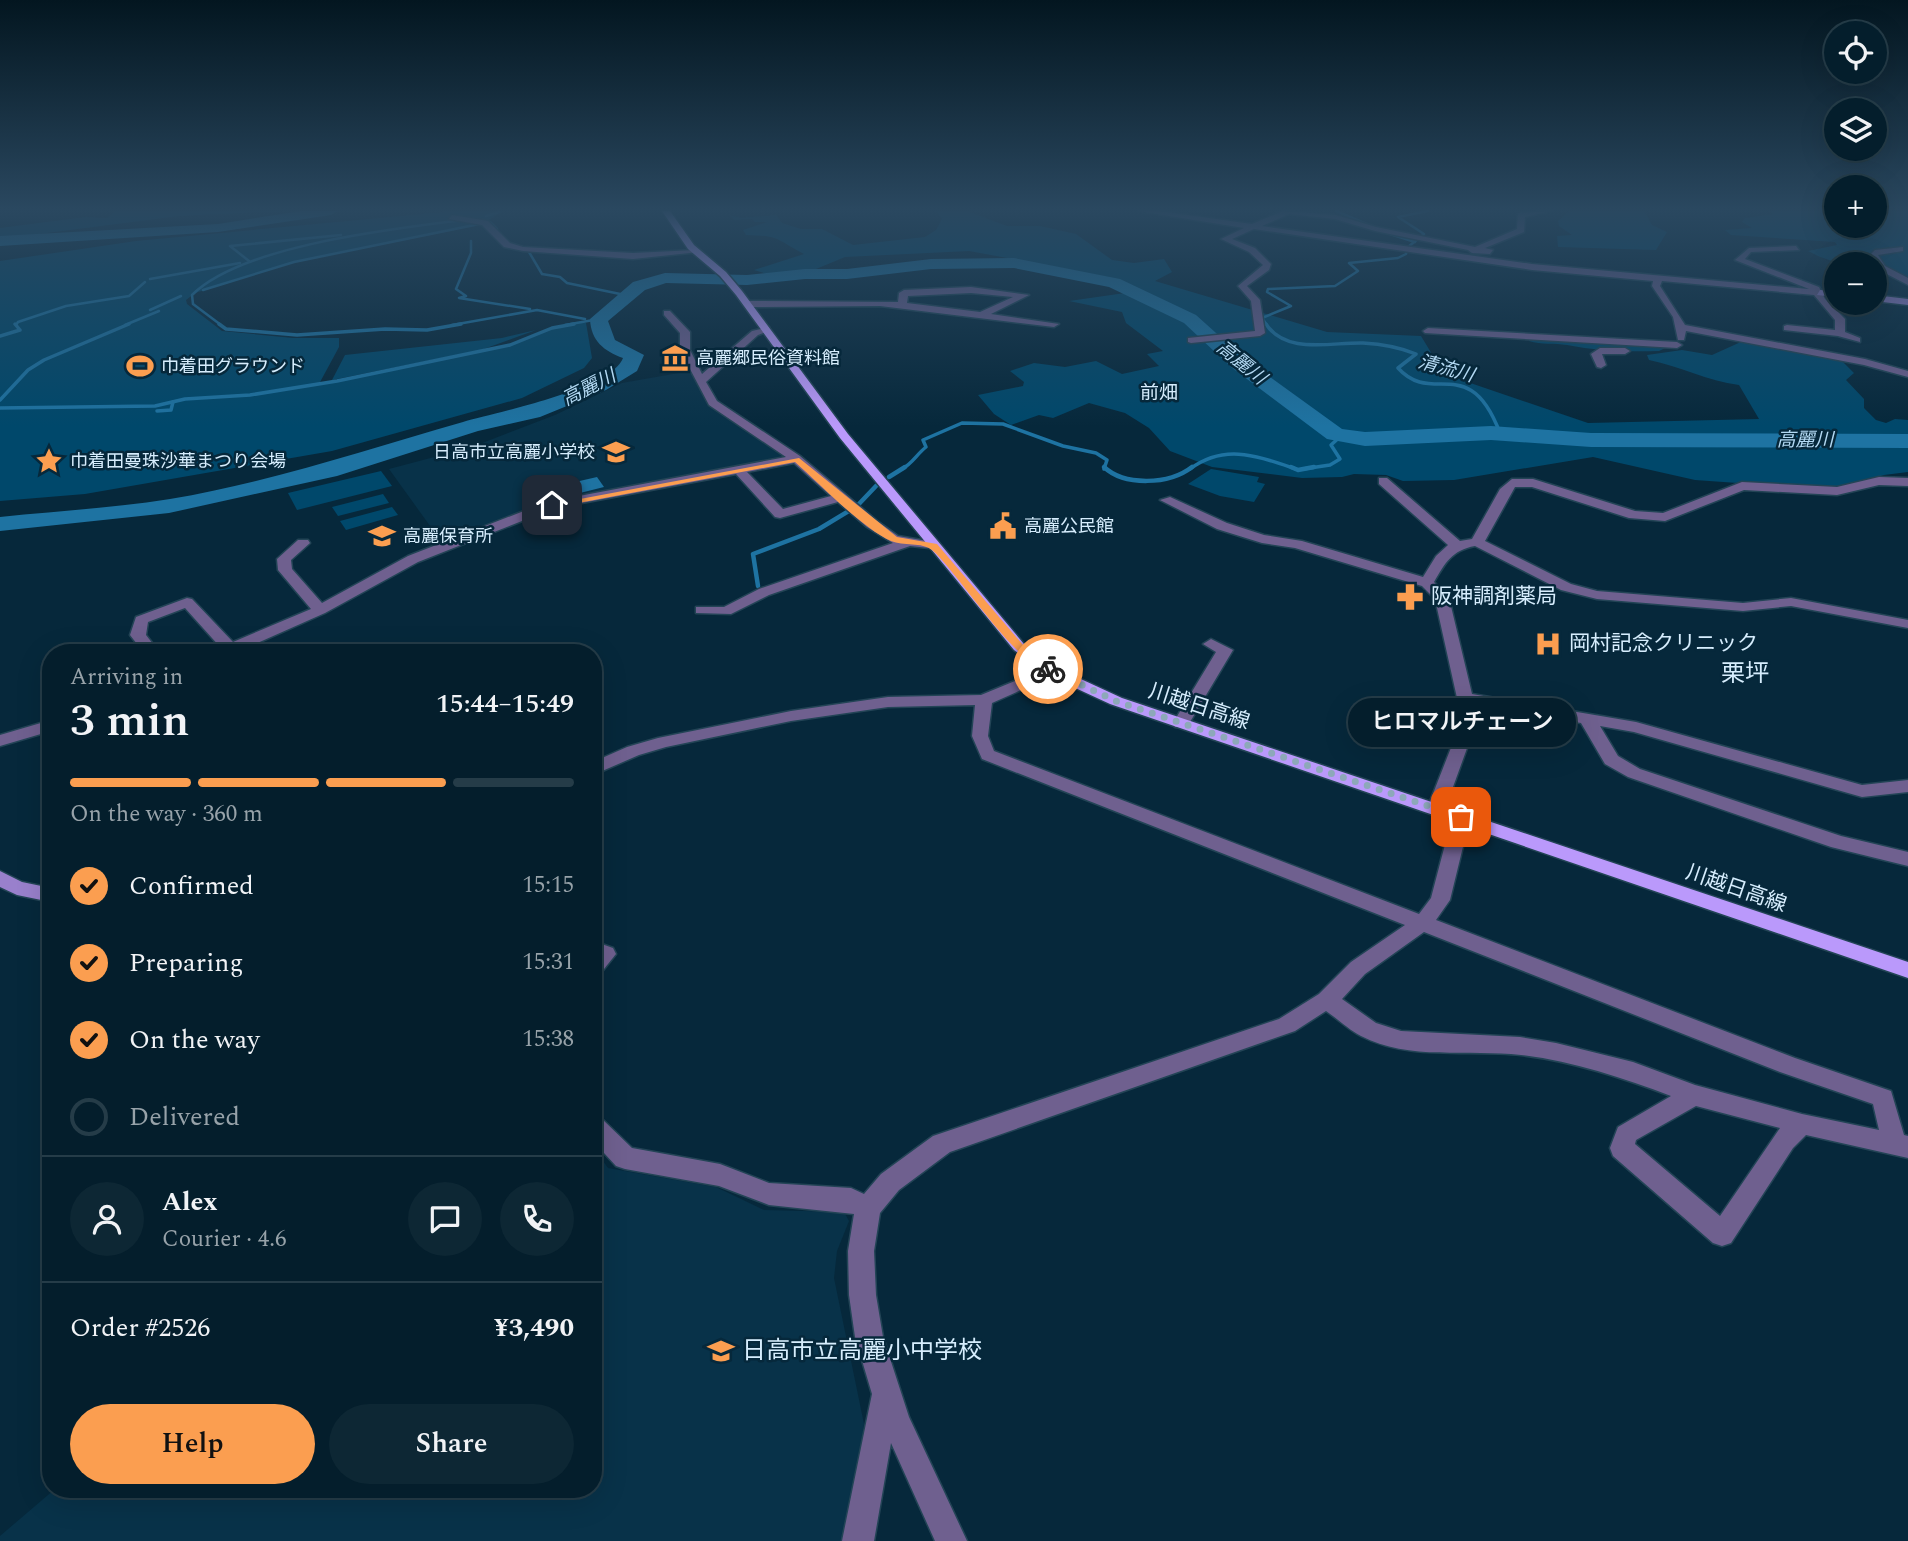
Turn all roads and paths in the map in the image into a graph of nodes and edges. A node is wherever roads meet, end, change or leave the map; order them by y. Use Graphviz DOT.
graph roads {
  1 [pos="730,283"];
  2 [pos="1246,283"];
  3 [pos="1657,283"];
  4 [pos="1711,283"];
  5 [pos="1801,283"];
  6 [pos="1820,293"];
  7 [pos="1824,293"];
  8 [pos="743,299"];
  9 [pos="1887,300"];
  10 [pos="1908,302"];
  11 [pos="902,305"];
  12 [pos="667,313"];
  13 [pos="983,314"];
  14 [pos="1054,324"];
  15 [pos="1681,327"];
  16 [pos="1787,328"];
  17 [pos="766,329"];
  18 [pos="1428,331"];
  19 [pos="1840,334"];
  20 [pos="1191,340"];
  21 [pos="1857,340"];
  22 [pos="1677,345"];
  23 [pos="1601,365"];
  24 [pos="1906,370"];
  25 [pos="700,381"];
  26 [pos="796,460"];
  27 [pos="740,471"];
  28 [pos="1383,481"];
  29 [pos="1908,482"];
  30 [pos="840,497"];
  31 [pos="1166,500"];
  32 [pos="1477,542"];
  33 [pos="303,543"];
  34 [pos="905,543"];
  35 [pos="1455,544"];
  36 [pos="934,546"];
  37 [pos="1427,583"];
  38 [pos="320,610"];
  39 [pos="701,610"];
  40 [pos="1908,624"];
  41 [pos="1212,643"];
  42 [pos="145,644"];
  43 [pos="221,644"];
  44 [pos="243,644"];
  45 [pos="1051,671"];
  46 [pos="1465,698"];
  47 [pos="984,700"];
  48 [pos="1587,718"];
  49 [pos="1181,723"];
  50 [pos="42,728"];
  51 [pos="0,741"];
  52 [pos="602,765"];
  53 [pos="1908,786"];
  54 [pos="1436,809"];
  55 [pos="1461,817"];
  56 [pos="1908,859"];
  57 [pos="0,878"];
  58 [pos="42,893"];
  59 [pos="1423,923"];
  60 [pos="1908,970"];
  61 [pos="1327,1000"];
  62 [pos="1694,1095"];
  63 [pos="1802,1124"];
  64 [pos="602,1134"];
  65 [pos="1901,1145"];
  66 [pos="869,1208"];
  67 [pos="885,1397"];
  68 [pos="858,1541"];
  69 [pos="951,1541"];
  1 -- 8 [label="main road, 川越日高線"];
  2 -- 20 [label="street"];
  3 -- 15 [label="street"];
  4 -- 6 [label="street"];
  5 -- 6 [label="street"];
  6 -- 7 [label="street"];
  6 -- 19 [label="street"];
  8 -- 11 [label="street"];
  8 -- 17 [label="main road, 川越日高線"];
  9 -- 10 [label="street"];
  11 -- 13 [label="street"];
  11 -- 13 [label="street"];
  12 -- 25 [label="street"];
  13 -- 14 [label="street"];
  15 -- 22 [label="street"];
  15 -- 24 [label="street"];
  16 -- 19 [label="street"];
  17 -- 25 [label="street"];
  17 -- 36 [label="main road, 川越日高線"];
  18 -- 22 [label="street"];
  19 -- 21 [label="street"];
  22 -- 23 [label="street"];
  25 -- 26 [label="street"];
  26 -- 27 [label="street"];
  26 -- 30 [label="street"];
  27 -- 30 [label="street"];
  27 -- 38 [label="street"];
  28 -- 35 [label="street"];
  29 -- 32 [label="street"];
  30 -- 34 [label="street"];
  31 -- 37 [label="street"];
  32 -- 35 [label="street"];
  32 -- 40 [label="street"];
  33 -- 38 [label="street"];
  34 -- 36 [label="street"];
  34 -- 39 [label="street"];
  35 -- 37 [label="street"];
  36 -- 45 [label="main road, 川越日高線"];
  37 -- 46 [label="street"];
  38 -- 44 [label="street"];
  41 -- 49 [label="street"];
  42 -- 43 [label="street"];
  45 -- 47 [label="street"];
  45 -- 49 [label="main road, 川越日高線"];
  46 -- 48 [label="street"];
  46 -- 54 [label="street"];
  47 -- 52 [label="street"];
  47 -- 59 [label="street"];
  48 -- 53 [label="street"];
  48 -- 56 [label="street"];
  49 -- 54 [label="main road, 川越日高線"];
  50 -- 51 [label="street"];
  54 -- 55 [label="main road, 川越日高線"];
  55 -- 59 [label="street"];
  55 -- 60 [label="main road, 川越日高線"];
  57 -- 58 [label="street"];
  59 -- 61 [label="street"];
  59 -- 65 [label="street"];
  61 -- 62 [label="street"];
  61 -- 66 [label="street"];
  62 -- 63 [label="street"];
  62 -- 63 [label="street"];
  63 -- 65 [label="street"];
  64 -- 66 [label="street"];
  66 -- 67 [label="street"];
  67 -- 68 [label="street"];
  67 -- 69 [label="street"];
}
